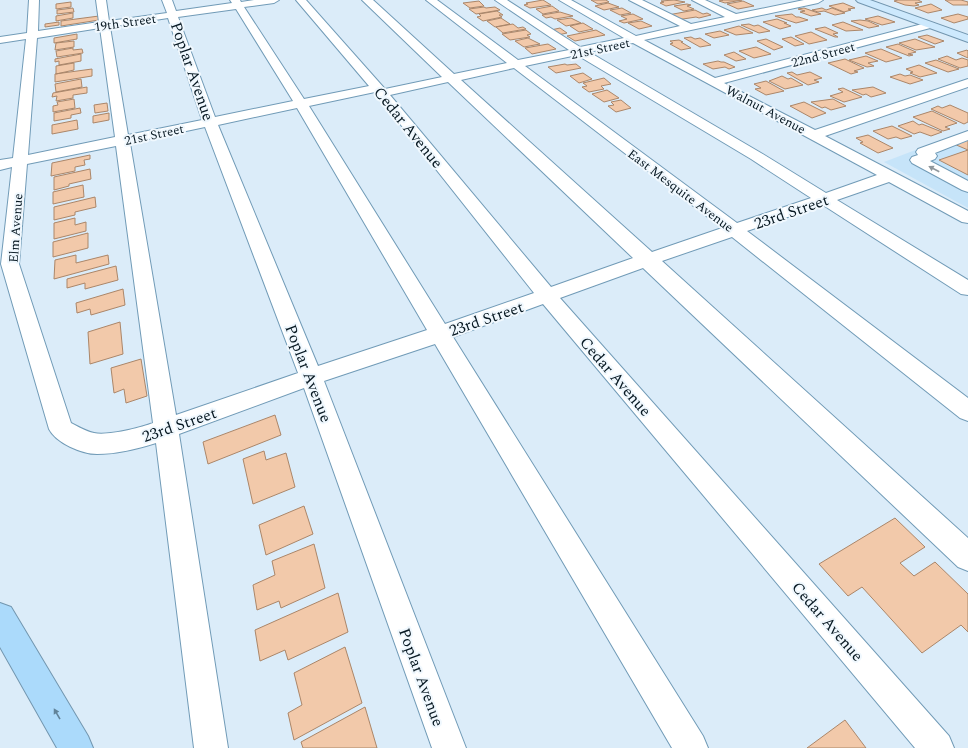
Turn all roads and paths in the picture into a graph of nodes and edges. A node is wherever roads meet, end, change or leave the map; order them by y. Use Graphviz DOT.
graph roads {
  1 [pos="34,0"];
  2 [pos="101,0"];
  3 [pos="274,0"];
  4 [pos="301,0"];
  5 [pos="367,0"];
  6 [pos="431,0"];
  7 [pos="500,0"];
  8 [pos="564,0"];
  9 [pos="634,0"];
  10 [pos="697,0"];
  11 [pos="774,0"];
  12 [pos="818,0"];
  13 [pos="861,0"];
  14 [pos="237,2"];
  15 [pos="790,6"];
  16 [pos="170,7"];
  17 [pos="749,15"];
  18 [pos="774,17"];
  19 [pos="736,18"];
  20 [pos="106,25"];
  21 [pos="930,25"];
  22 [pos="691,28"];
  23 [pos="32,36"];
  24 [pos="968,39"];
  25 [pos="0,40"];
  26 [pos="635,40"];
  27 [pos="580,52"];
  28 [pos="516,65"];
  29 [pos="453,78"];
  30 [pos="715,82"];
  31 [pos="968,83"];
  32 [pos="380,91"];
  33 [pos="301,104"];
  34 [pos="210,122"];
  35 [pos="814,135"];
  36 [pos="968,135"];
  37 [pos="123,140"];
  38 [pos="20,161"];
  39 [pos="0,165"];
  40 [pos="891,176"];
  41 [pos="968,187"];
  42 [pos="826,199"];
  43 [pos="968,218"];
  44 [pos="736,230"];
  45 [pos="648,260"];
  46 [pos="968,289"];
  47 [pos="548,297"];
  48 [pos="440,334"];
  49 [pos="311,377"];
  50 [pos="968,411"];
  51 [pos="166,429"];
  52 [pos="77,439"];
  53 [pos="968,557"];
  54 [pos="0,618"];
  55 [pos="76,748"];
  56 [pos="211,748"];
  57 [pos="448,748"];
  58 [pos="691,748"];
  59 [pos="937,748"];
  1 -- 23 [label="street, Elm Avenue"];
  2 -- 20 [label="street"];
  3 -- 14 [label="street, 19th Street"];
  4 -- 32 [label="street, Cedar Avenue"];
  5 -- 29 [label="street"];
  6 -- 28 [label="street, East Mesquite Avenue"];
  7 -- 27 [label="street"];
  8 -- 26 [label="street, Walnut Avenue"];
  9 -- 22 [label="street"];
  10 -- 19 [label="street"];
  11 -- 15 [label="street"];
  12 -- 15 [label="street, 21st Street"];
  13 -- 21 [label="main road"];
  14 -- 16 [label="street, 19th Street"];
  14 -- 33 [label="street"];
  15 -- 17 [label="street, 21st Street"];
  16 -- 20 [label="street, 19th Street"];
  16 -- 34 [label="street, Poplar Avenue"];
  17 -- 18 [label="street"];
  17 -- 19 [label="street, 21st Street"];
  19 -- 22 [label="street, 21st Street"];
  20 -- 23 [label="street, 19th Street"];
  20 -- 37 [label="street"];
  21 -- 24 [label="main road"];
  21 -- 30 [label="street, 22nd Street"];
  22 -- 26 [label="street, 21st Street"];
  23 -- 25 [label="street, 19th Street"];
  23 -- 38 [label="street, Elm Avenue"];
  26 -- 27 [label="street, 21st Street"];
  26 -- 30 [label="street, Walnut Avenue"];
  27 -- 28 [label="street, 21st Street"];
  27 -- 42 [label="street"];
  28 -- 29 [label="street, 21st Street"];
  28 -- 44 [label="street, East Mesquite Avenue"];
  29 -- 32 [label="street, 21st Street"];
  29 -- 45 [label="street"];
  30 -- 35 [label="street, Walnut Avenue"];
  31 -- 35 [label="street"];
  32 -- 33 [label="street, 21st Street"];
  32 -- 47 [label="street, Cedar Avenue"];
  33 -- 34 [label="street, 21st Street"];
  33 -- 48 [label="street"];
  34 -- 37 [label="street, 21st Street"];
  34 -- 49 [label="street, Poplar Avenue"];
  35 -- 40 [label="street, Walnut Avenue"];
  41 -- 36 [label="street, one-way"];
  37 -- 38 [label="street, 21st Street"];
  37 -- 51 [label="street"];
  38 -- 39 [label="street, 21st Street"];
  38 -- 52 [label="street, Elm Avenue"];
  40 -- 42 [label="street, 23rd Street"];
  40 -- 43 [label="street, Walnut Avenue"];
  42 -- 44 [label="street, 23rd Street"];
  42 -- 46 [label="street"];
  44 -- 45 [label="street, 23rd Street"];
  44 -- 50 [label="street, East Mesquite Avenue"];
  45 -- 47 [label="street, 23rd Street"];
  45 -- 53 [label="street"];
  47 -- 48 [label="street, 23rd Street"];
  47 -- 59 [label="street, Cedar Avenue"];
  48 -- 49 [label="street, 23rd Street"];
  48 -- 58 [label="street"];
  49 -- 51 [label="street, 23rd Street"];
  49 -- 57 [label="street, Poplar Avenue"];
  51 -- 52 [label="street, 23rd Street"];
  51 -- 56 [label="street"];
  55 -- 54 [label="highway, one-way"];
}
